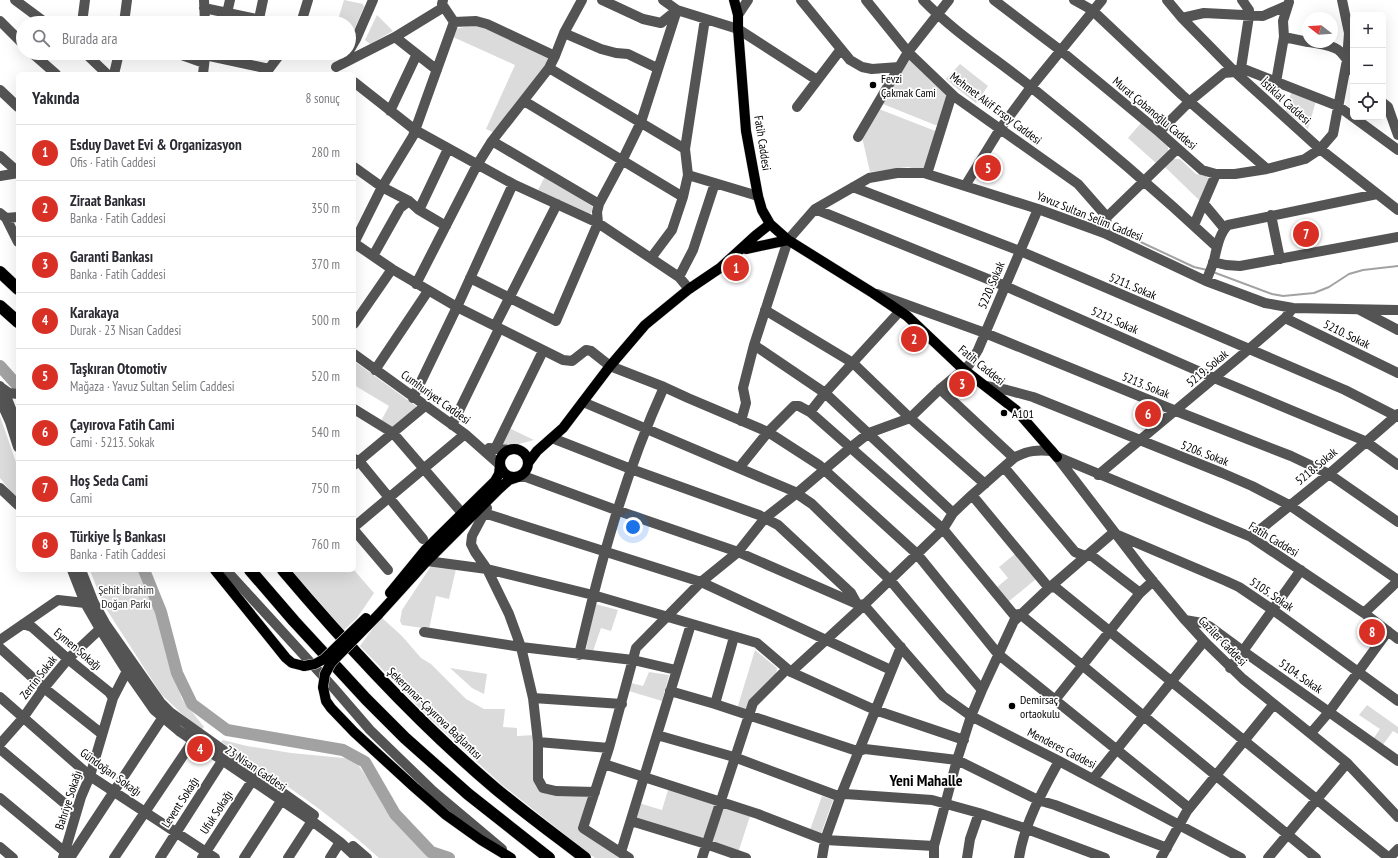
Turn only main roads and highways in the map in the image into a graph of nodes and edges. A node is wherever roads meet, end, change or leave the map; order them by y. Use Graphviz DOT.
graph roads {
  1 [pos="734,0"];
  2 [pos="762,210"];
  3 [pos="772,226"];
  4 [pos="755,236"];
  5 [pos="788,240"];
  6 [pos="746,249"];
  7 [pos="734,255"];
  8 [pos="0,272"];
  9 [pos="16,287"];
  10 [pos="0,306"];
  11 [pos="16,320"];
  12 [pos="552,438"];
  13 [pos="511,450"];
  14 [pos="1054,454"];
  15 [pos="528,463"];
  16 [pos="500,466"];
  17 [pos="518,477"];
  18 [pos="217,572"];
  19 [pos="252,572"];
  20 [pos="285,572"];
  21 [pos="376,613"];
  22 [pos="512,858"];
  23 [pos="549,858"];
  24 [pos="585,858"];
  1 -- 2 [label="main road, Fatih Caddesi"];
  2 -- 3 [label="main road, Fatih Caddesi"];
  2 -- 4 [label="main road"];
  3 -- 4 [label="main road"];
  3 -- 5 [label="main road, Fatih Caddesi"];
  3 -- 6 [label="main road"];
  4 -- 7 [label="main road"];
  5 -- 6 [label="main road"];
  5 -- 14 [label="main road, Fatih Caddesi"];
  6 -- 7 [label="main road"];
  7 -- 12 [label="main road"];
  8 -- 9 [label="highway"];
  10 -- 11 [label="highway"];
  12 -- 13 [label="main road"];
  12 -- 15 [label="main road"];
  13 -- 15 [label="main road"];
  13 -- 16 [label="main road"];
  15 -- 17 [label="main road"];
  16 -- 17 [label="main road"];
  16 -- 21 [label="main road"];
  17 -- 21 [label="main road"];
  18 -- 21 [label="main road, bridge"];
  19 -- 23 [label="highway"];
  20 -- 24 [label="highway, Şekerpınar-Çayırova Bağlantısı"];
  21 -- 22 [label="main road, bridge"];
}
